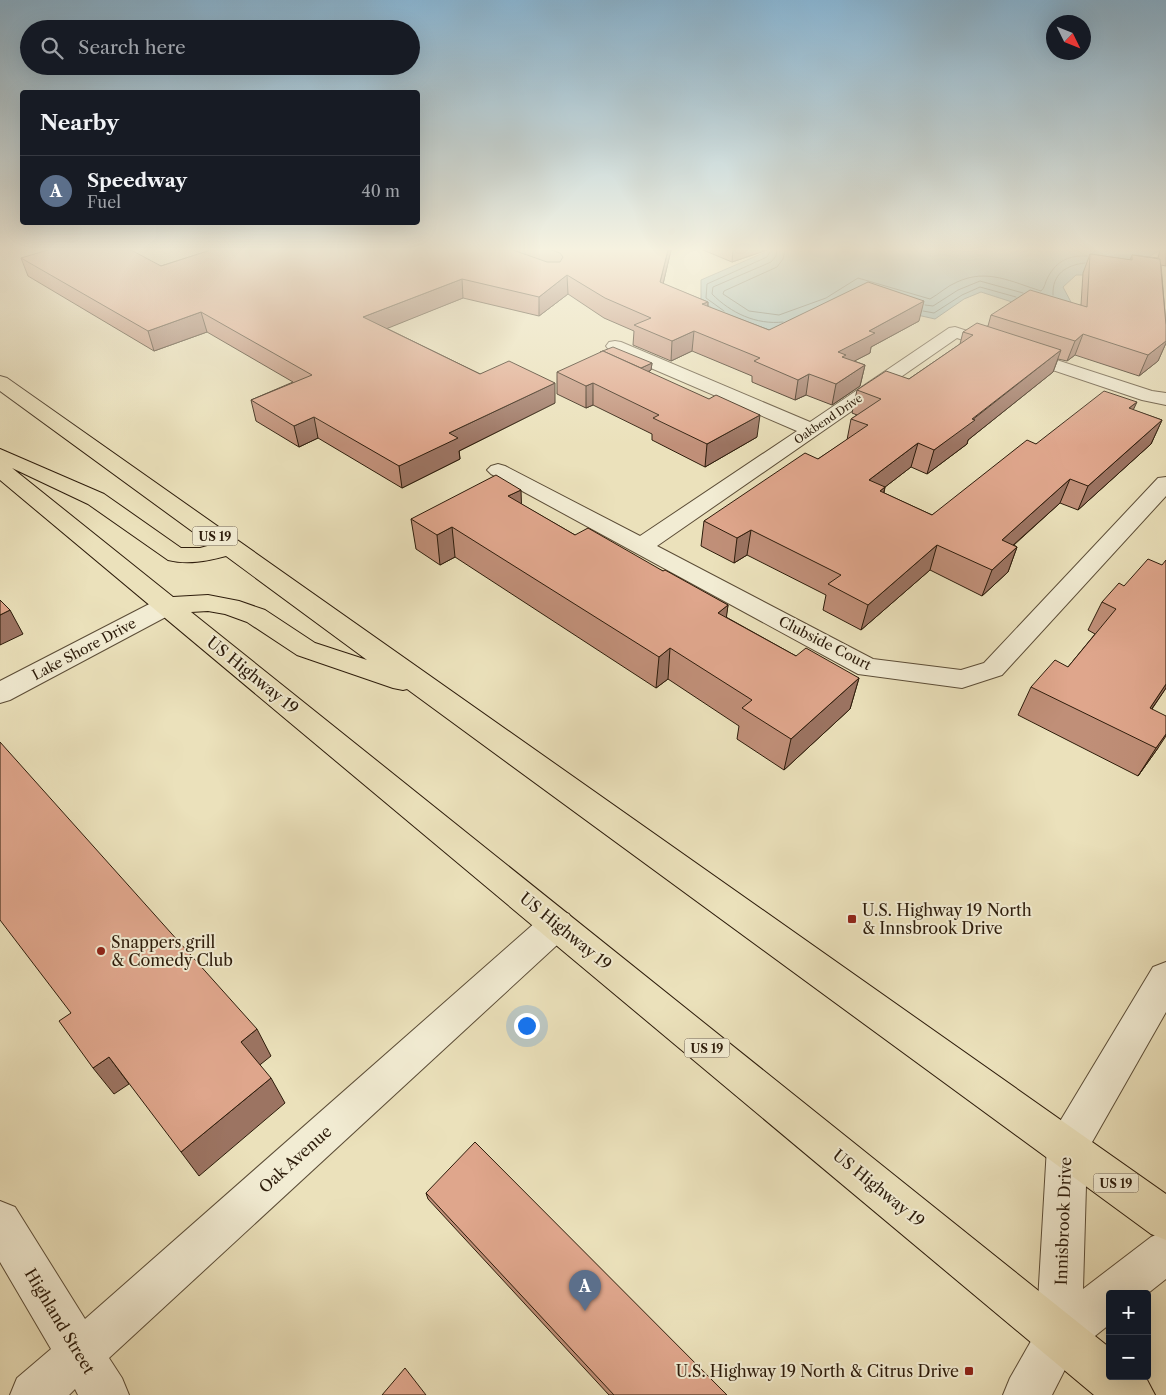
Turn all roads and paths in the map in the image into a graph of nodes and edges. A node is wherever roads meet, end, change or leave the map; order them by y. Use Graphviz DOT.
graph roads {
  1 [pos="615,346"];
  2 [pos="0,382"];
  3 [pos="1166,399"];
  4 [pos="812,430"];
  5 [pos="0,455"];
  6 [pos="0,469"];
  7 [pos="498,470"];
  8 [pos="1166,483"];
  9 [pos="641,546"];
  10 [pos="232,548"];
  11 [pos="168,605"];
  12 [pos="430,690"];
  13 [pos="0,693"];
  14 [pos="557,924"];
  15 [pos="1166,978"];
  16 [pos="1066,1147"];
  17 [pos="1166,1218"];
  18 [pos="0,1222"];
  19 [pos="1166,1252"];
  20 [pos="1117,1290"];
  21 [pos="1106,1299"];
  22 [pos="1059,1336"];
  23 [pos="80,1353"];
  24 [pos="34,1395"];
  25 [pos="105,1395"];
  26 [pos="1028,1395"];
  27 [pos="1131,1395"];
  1 -- 4 [label="street"];
  2 -- 10 [label="highway, US 19"];
  3 -- 4 [label="street, Oakbend Drive"];
  4 -- 9 [label="street, Oakbend Drive"];
  5 -- 10 [label="highway"];
  6 -- 11 [label="highway, US Highway 19 / US 19"];
  7 -- 9 [label="street, Clubside Court"];
  8 -- 9 [label="street, Clubside Court"];
  10 -- 12 [label="highway, US 19"];
  11 -- 12 [label="highway"];
  11 -- 13 [label="street, Lake Shore Drive"];
  11 -- 14 [label="highway, US Highway 19 / US 19"];
  12 -- 16 [label="highway, US 19"];
  14 -- 22 [label="highway, US Highway 19 / US 19"];
  14 -- 23 [label="street, Oak Avenue"];
  15 -- 16 [label="street, Innisbrook Drive"];
  16 -- 17 [label="highway, US 19"];
  16 -- 22 [label="street, Innisbrook Drive"];
  18 -- 23 [label="street, Highland Street"];
  19 -- 20 [label="street"];
  21 -- 22 [label="street"];
  22 -- 26 [label="street"];
  22 -- 27 [label="highway, US Highway 19 / US 19"];
  23 -- 24 [label="street, Oak Avenue"];
  23 -- 25 [label="street, Highland Street"];
}
